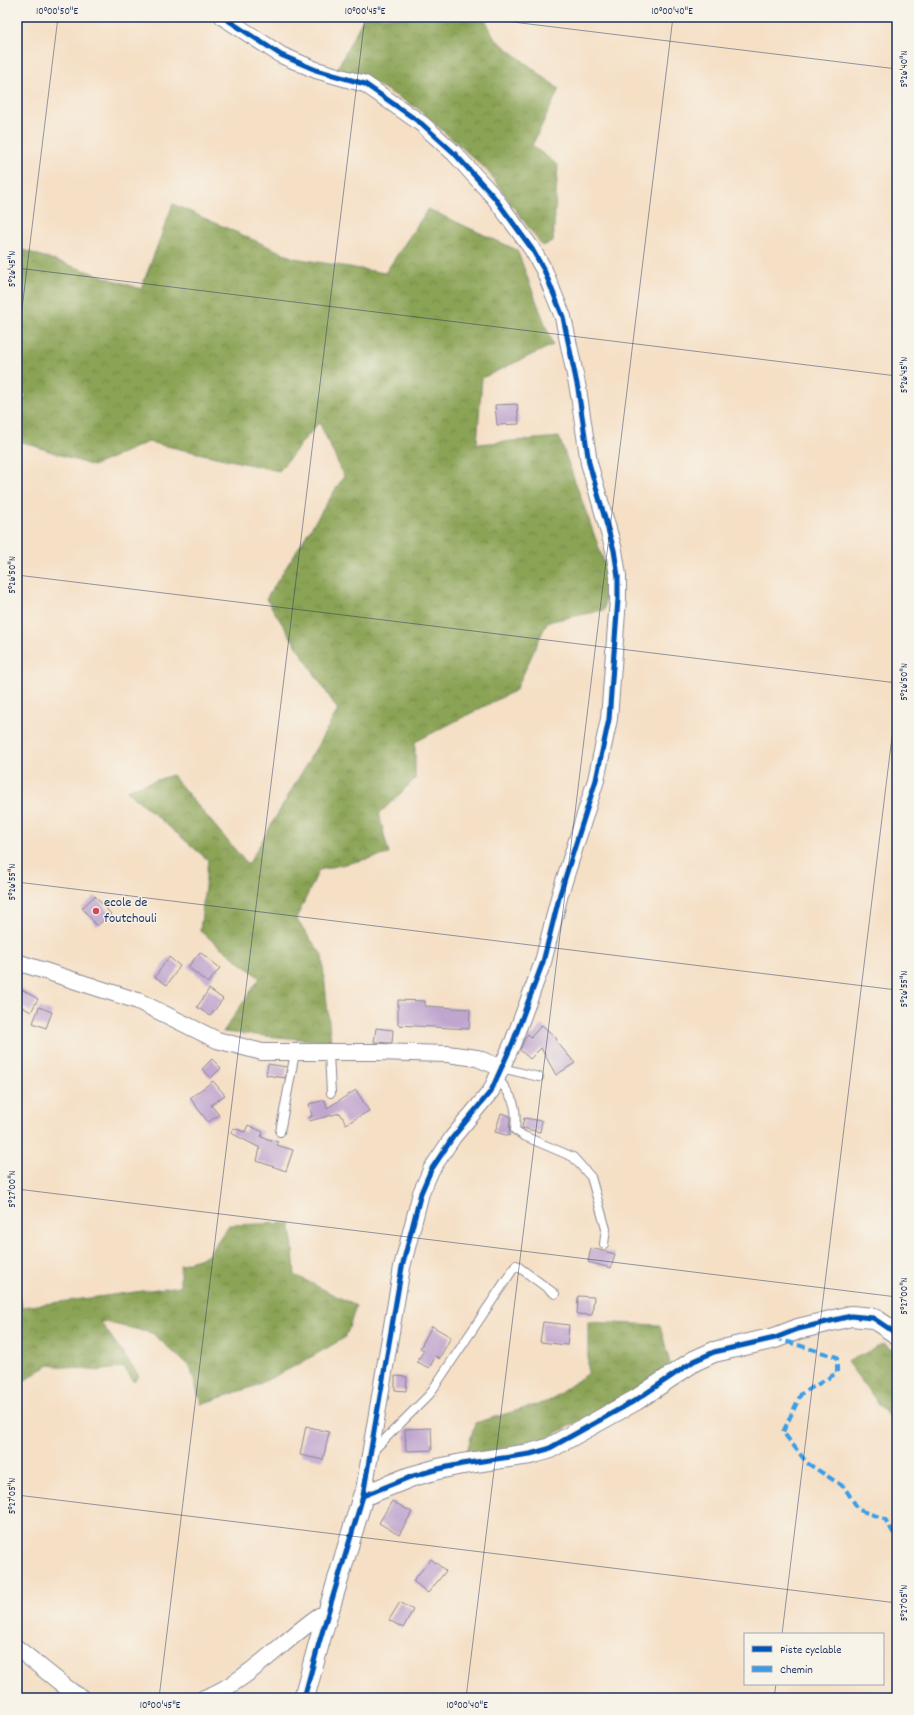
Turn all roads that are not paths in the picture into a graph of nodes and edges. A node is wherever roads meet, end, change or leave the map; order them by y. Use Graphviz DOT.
graph roads {
  1 [pos="223,17"];
  2 [pos="17,962"];
  3 [pos="329,1052"];
  4 [pos="295,1053"];
  5 [pos="499,1072"];
  6 [pos="539,1077"];
  7 [pos="331,1093"];
  8 [pos="280,1132"];
  9 [pos="604,1244"];
  10 [pos="555,1294"];
  11 [pos="897,1334"];
  12 [pos="370,1454"];
  13 [pos="363,1496"];
  14 [pos="328,1615"];
  15 [pos="17,1648"];
  16 [pos="82,1698"];
  17 [pos="204,1698"];
  18 [pos="304,1698"];
  1 -- 5 [label="street"];
  2 -- 4 [label="street"];
  3 -- 4 [label="street"];
  3 -- 5 [label="street"];
  3 -- 7 [label="lane"];
  4 -- 8 [label="lane"];
  5 -- 6 [label="lane"];
  5 -- 9 [label="lane"];
  5 -- 12 [label="street"];
  10 -- 12 [label="lane"];
  11 -- 13 [label="street"];
  12 -- 13 [label="street"];
  13 -- 14 [label="street"];
  14 -- 17 [label="street"];
  14 -- 18 [label="street"];
  15 -- 16 [label="street"];
}
